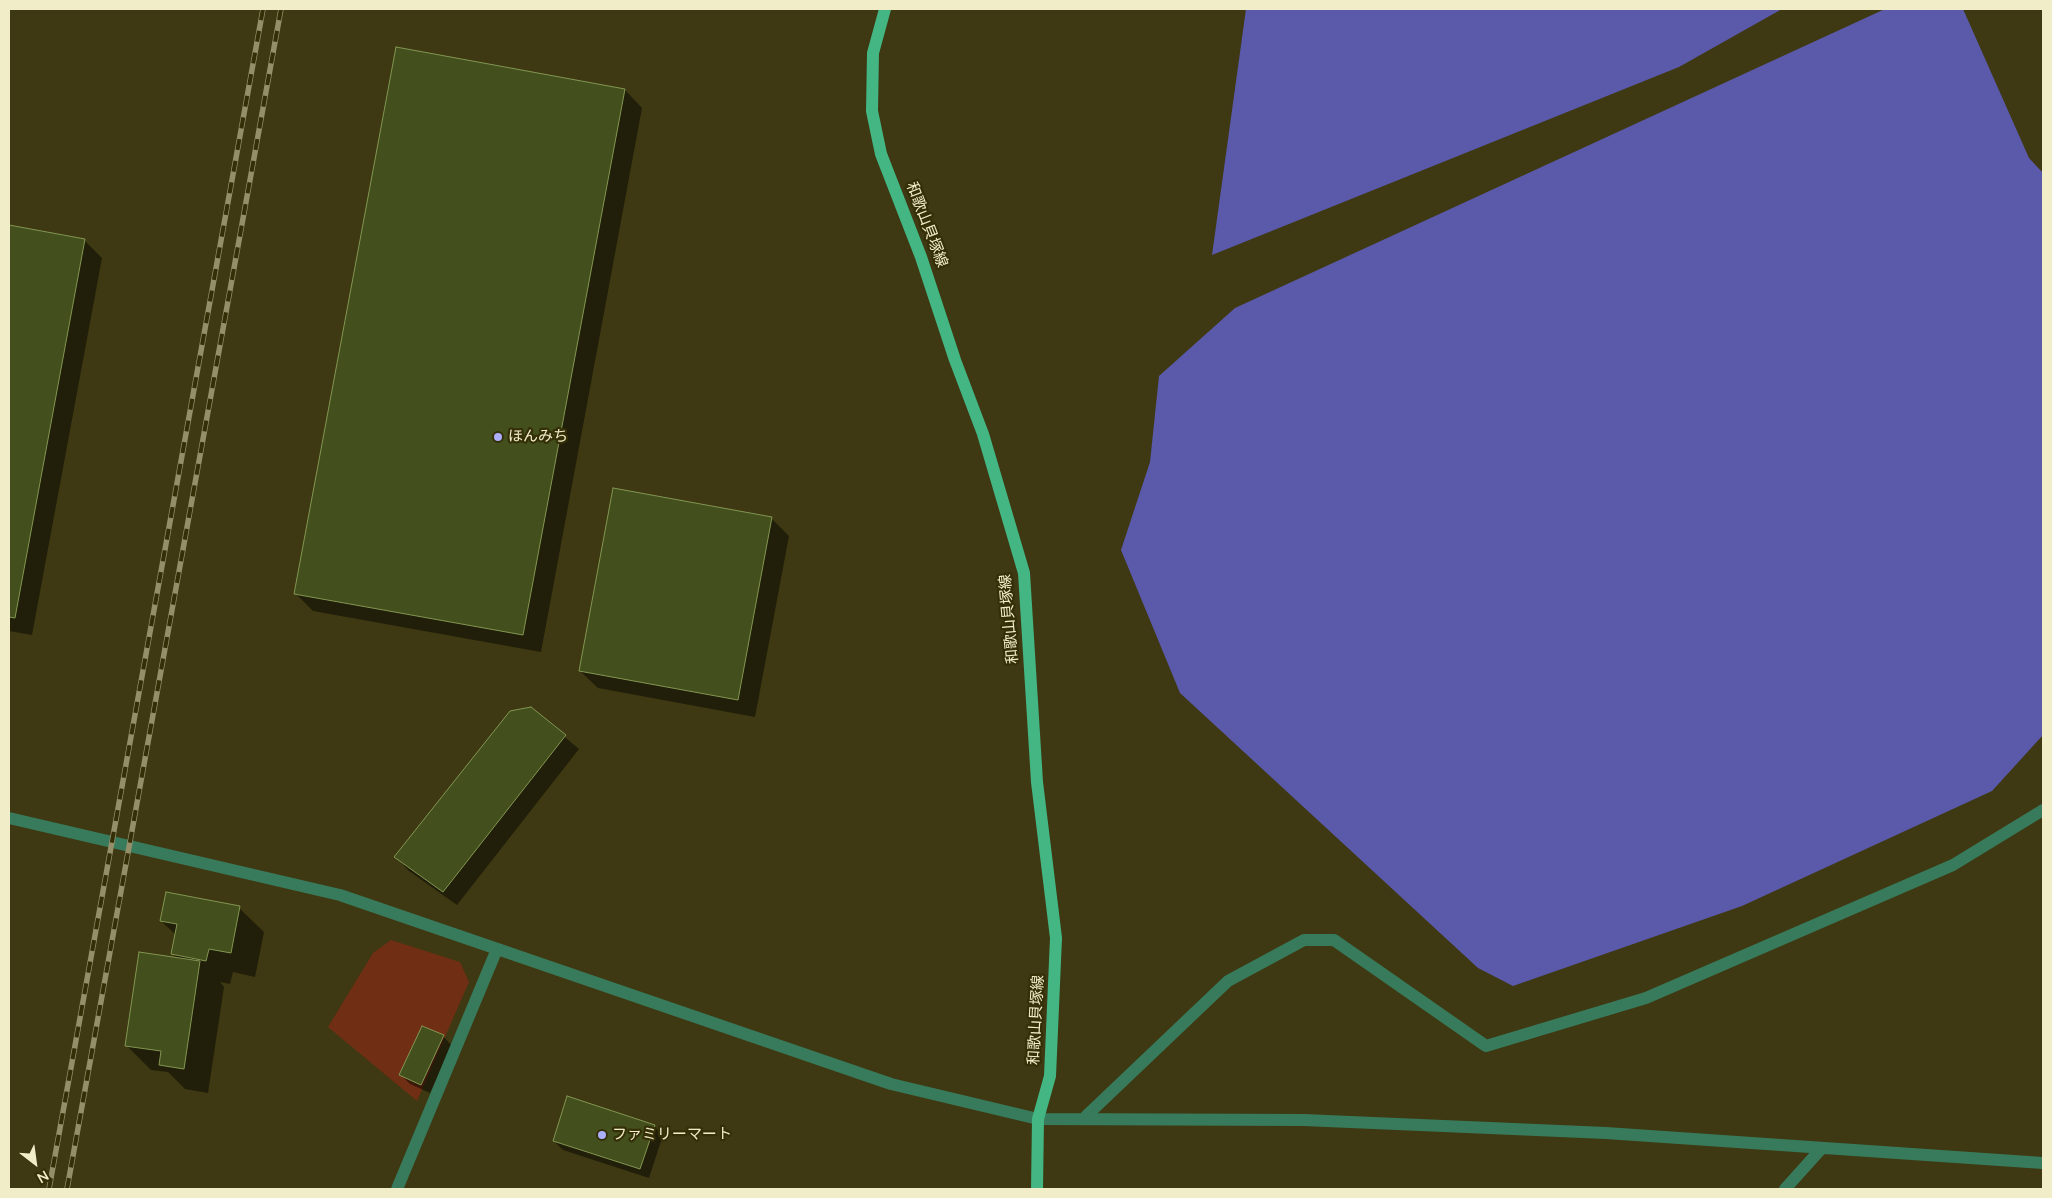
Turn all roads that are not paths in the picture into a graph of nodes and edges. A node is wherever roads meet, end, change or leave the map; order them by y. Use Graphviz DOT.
graph roads {
  1 [pos="885,9"];
  2 [pos="2043,810"];
  3 [pos="9,818"];
  4 [pos="497,949"];
  5 [pos="1038,1119"];
  6 [pos="1082,1119"];
  7 [pos="1821,1149"];
  8 [pos="2043,1163"];
  9 [pos="397,1189"];
  10 [pos="1037,1189"];
  11 [pos="1785,1189"];
  1 -- 5 [label="main road, 和歌山貝塚線"];
  2 -- 6 [label="street"];
  3 -- 4 [label="street"];
  4 -- 5 [label="street"];
  4 -- 9 [label="street"];
  5 -- 6 [label="street"];
  5 -- 10 [label="main road, 和歌山貝塚線"];
  6 -- 7 [label="street"];
  7 -- 8 [label="street"];
  7 -- 11 [label="street"];
}
